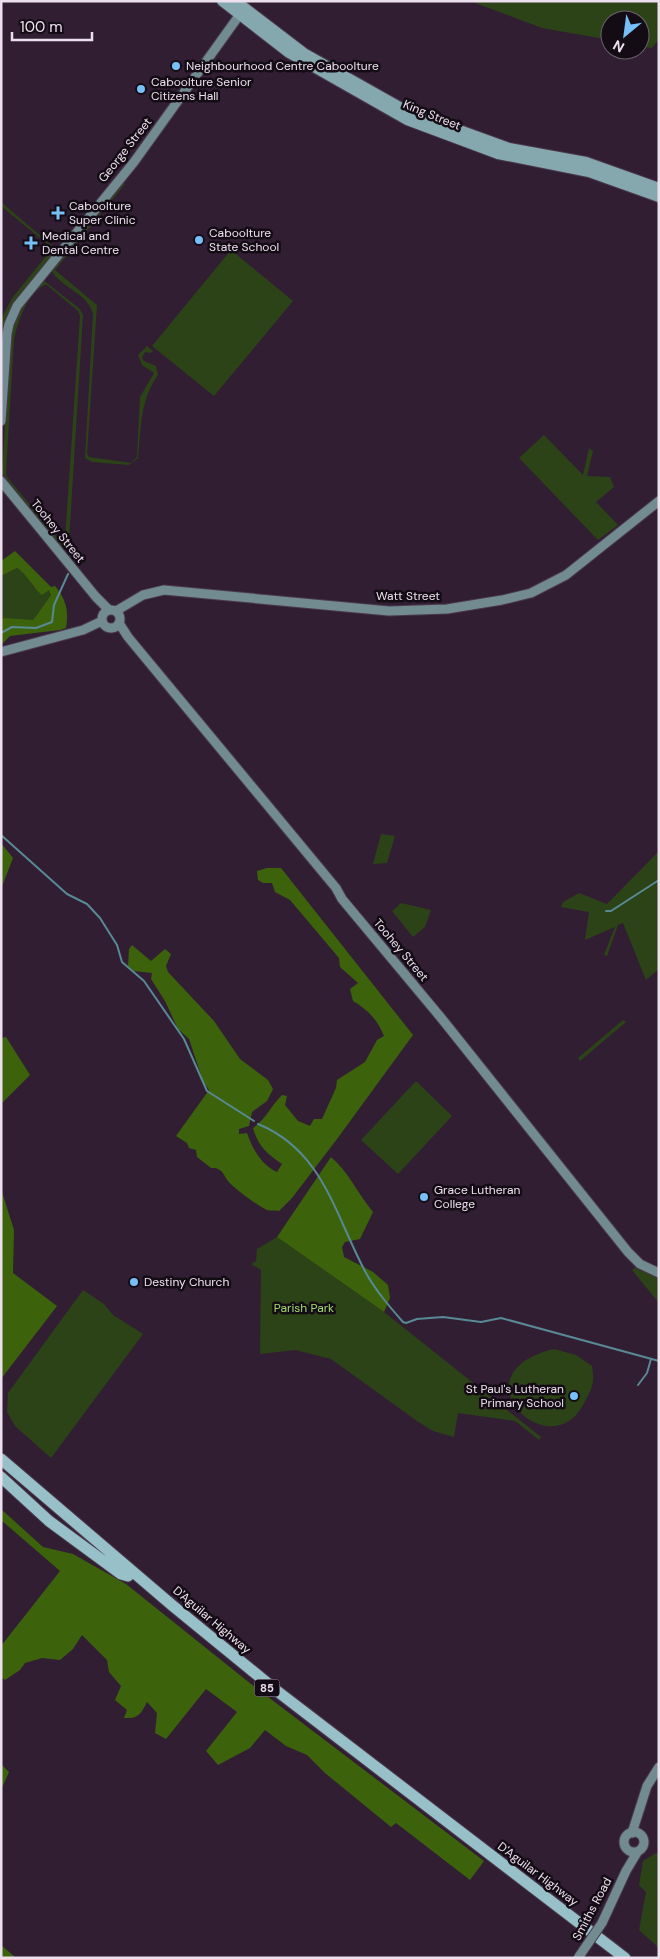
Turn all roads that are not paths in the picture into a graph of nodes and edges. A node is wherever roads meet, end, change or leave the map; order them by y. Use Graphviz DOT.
graph roads {
  1 [pos="222,1"];
  2 [pos="241,8"];
  3 [pos="659,188"];
  4 [pos="659,197"];
  5 [pos="1,421"];
  6 [pos="1,481"];
  7 [pos="659,501"];
  8 [pos="111,618"];
  9 [pos="1,652"];
  10 [pos="659,1274"];
  11 [pos="1,1453"];
  12 [pos="1,1459"];
  13 [pos="1,1463"];
  14 [pos="1,1477"];
  15 [pos="49,1500"];
  16 [pos="128,1576"];
  17 [pos="659,1767"];
  18 [pos="410,1795"];
  19 [pos="640,1813"];
  20 [pos="632,1833"];
  21 [pos="642,1837"];
  22 [pos="626,1848"];
  23 [pos="638,1851"];
  24 [pos="626,1871"];
  25 [pos="578,1958"];
  26 [pos="625,1958"];
  1 -- 2 [label="main road, King Street"];
  2 -- 3 [label="main road, King Street"];
  2 -- 4 [label="main road, King Street"];
  2 -- 5 [label="street, George Street"];
  6 -- 8 [label="street, Toohey Street"];
  7 -- 8 [label="street, Watt Street"];
  8 -- 9 [label="street"];
  8 -- 10 [label="street, Toohey Street"];
  11 -- 15 [label="highway"];
  12 -- 15 [label="highway, D'Aguilar Highway / 85"];
  13 -- 16 [label="highway, D'Aguilar Highway / 85"];
  14 -- 16 [label="highway"];
  15 -- 18 [label="highway, D'Aguilar Highway / 85"];
  16 -- 18 [label="highway, D'Aguilar Highway / 85"];
  17 -- 19 [label="street"];
  18 -- 26 [label="highway, D'Aguilar Highway / 85"];
  19 -- 20 [label="street"];
  19 -- 21 [label="street"];
  20 -- 21 [label="street"];
  20 -- 22 [label="street"];
  21 -- 23 [label="street"];
  22 -- 23 [label="street"];
  22 -- 24 [label="street, Smiths Road"];
  23 -- 24 [label="street, Smiths Road"];
  24 -- 25 [label="street, Smiths Road, bridge"];
}
